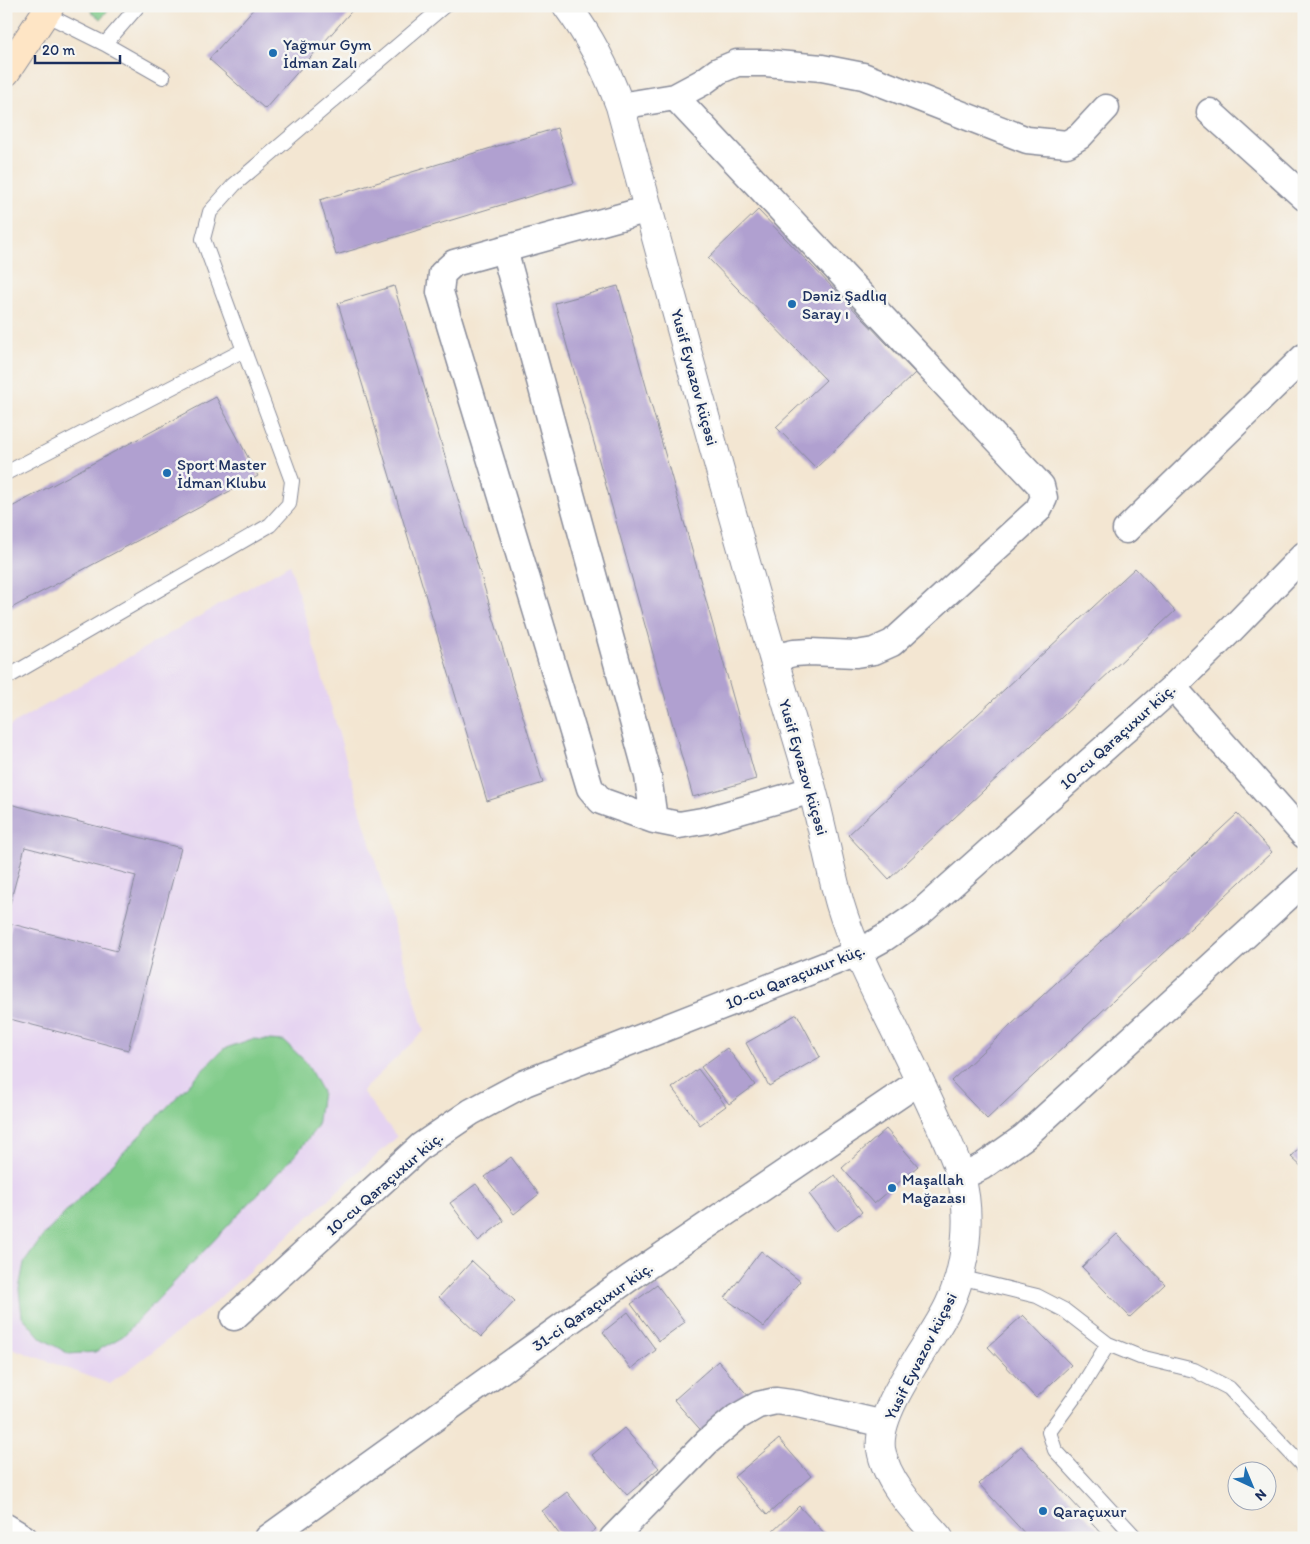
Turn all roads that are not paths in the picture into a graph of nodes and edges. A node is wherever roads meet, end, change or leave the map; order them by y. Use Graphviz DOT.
graph roads {
  1 [pos="138,6"];
  2 [pos="444,6"];
  3 [pos="567,6"];
  4 [pos="47,10"];
  5 [pos="105,44"];
  6 [pos="6,72"];
  7 [pos="164,77"];
  8 [pos="676,96"];
  9 [pos="620,106"];
  10 [pos="1106,108"];
  11 [pos="1210,112"];
  12 [pos="1304,197"];
  13 [pos="649,209"];
  14 [pos="504,249"];
  15 [pos="244,350"];
  16 [pos="1304,357"];
  17 [pos="6,473"];
  18 [pos="1126,530"];
  19 [pos="1304,555"];
  20 [pos="773,658"];
  21 [pos="6,678"];
  22 [pos="1173,687"];
  23 [pos="812,790"];
  24 [pos="654,820"];
  25 [pos="1304,835"];
  26 [pos="1304,882"];
  27 [pos="857,953"];
  28 [pos="920,1081"];
  29 [pos="961,1177"];
  30 [pos="959,1277"];
  31 [pos="234,1317"];
  32 [pos="1108,1344"];
  33 [pos="884,1424"];
  34 [pos="1304,1467"];
  35 [pos="6,1527"];
  36 [pos="24,1538"];
  37 [pos="268,1538"];
  38 [pos="613,1538"];
  39 [pos="938,1538"];
  40 [pos="1136,1538"];
  1 -- 5 [label="lane"];
  2 -- 15 [label="lane"];
  3 -- 9 [label="street, Yusif Eyvazov küçəsi"];
  4 -- 5 [label="lane"];
  4 -- 6 [label="main road"];
  5 -- 7 [label="lane"];
  8 -- 9 [label="street"];
  8 -- 10 [label="street"];
  8 -- 20 [label="street"];
  9 -- 13 [label="street, Yusif Eyvazov küçəsi"];
  11 -- 12 [label="street"];
  13 -- 14 [label="street"];
  13 -- 20 [label="street, Yusif Eyvazov küçəsi"];
  14 -- 24 [label="street"];
  14 -- 24 [label="street"];
  15 -- 17 [label="lane"];
  15 -- 21 [label="lane"];
  16 -- 18 [label="street"];
  19 -- 22 [label="street, 10-cu Qaraçuxur küç."];
  20 -- 23 [label="street, Yusif Eyvazov küçəsi"];
  22 -- 25 [label="street"];
  22 -- 27 [label="street, 10-cu Qaraçuxur küç."];
  23 -- 24 [label="street"];
  23 -- 27 [label="street, Yusif Eyvazov küçəsi"];
  26 -- 29 [label="street"];
  27 -- 28 [label="street, Yusif Eyvazov küçəsi"];
  27 -- 31 [label="street, 10-cu Qaraçuxur küç."];
  28 -- 29 [label="street, Yusif Eyvazov küçəsi"];
  28 -- 37 [label="street, 31-ci Qaraçuxur küç."];
  29 -- 30 [label="street, Yusif Eyvazov küçəsi"];
  30 -- 32 [label="lane"];
  30 -- 33 [label="street, Yusif Eyvazov küçəsi"];
  32 -- 34 [label="lane"];
  32 -- 40 [label="lane"];
  33 -- 38 [label="street"];
  33 -- 39 [label="street, Yusif Eyvazov küçəsi"];
  35 -- 36 [label="street"];
}
